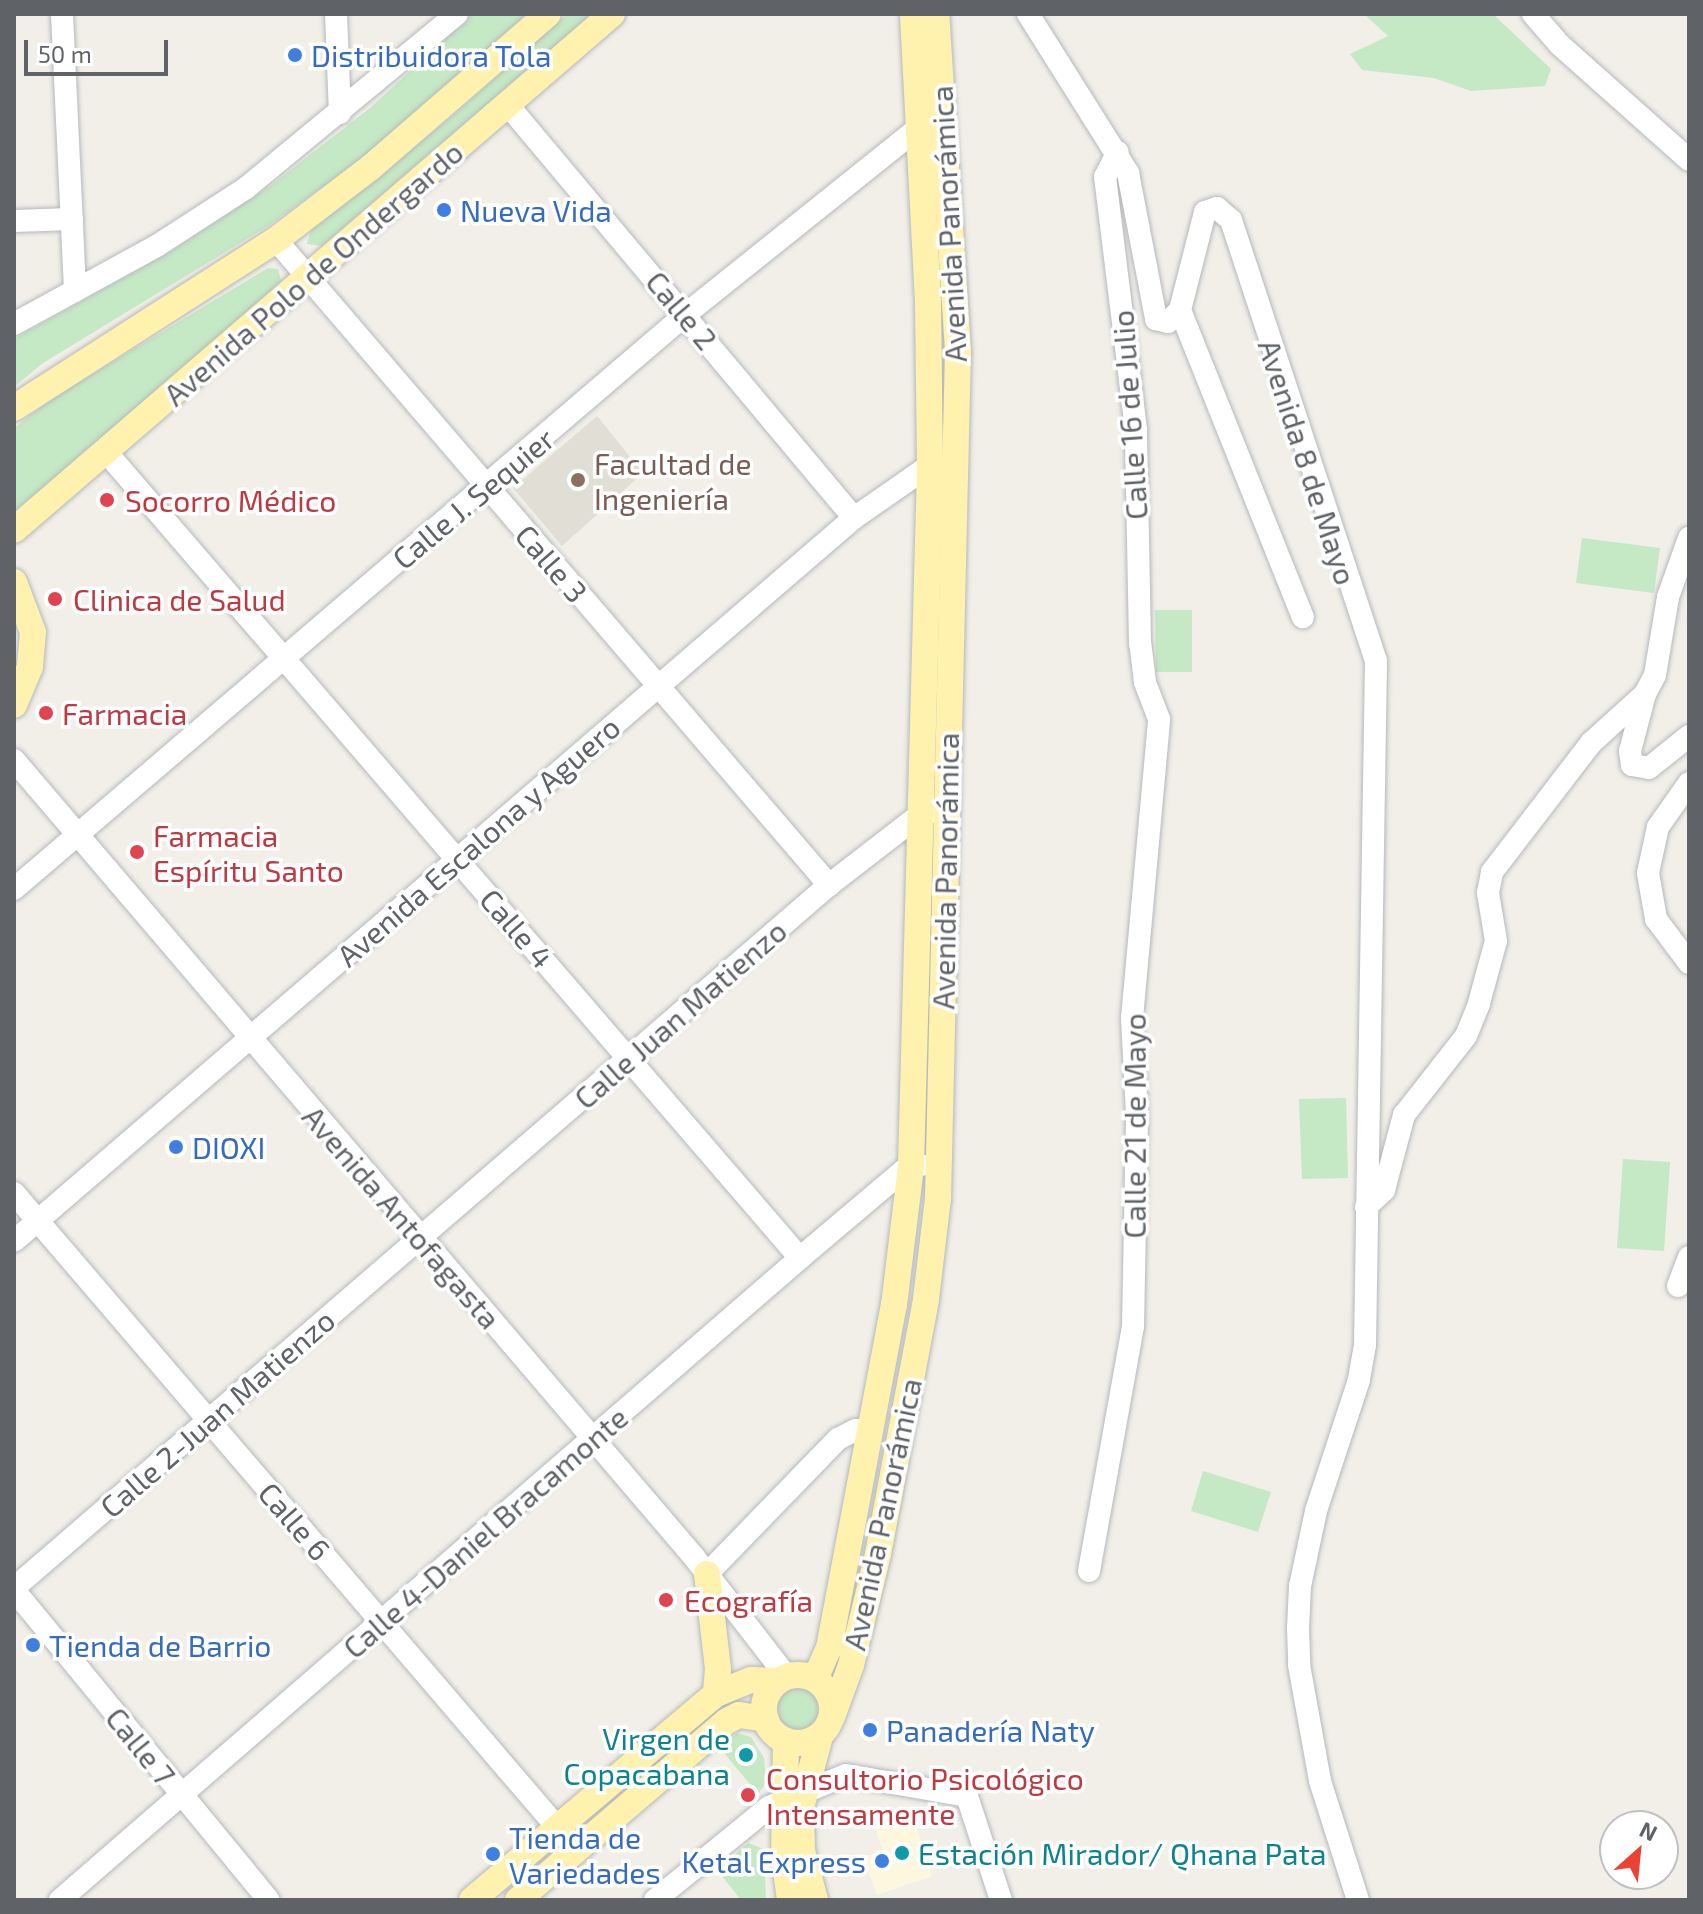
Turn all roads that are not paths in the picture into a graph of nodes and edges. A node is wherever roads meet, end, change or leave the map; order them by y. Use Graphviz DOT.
graph roads {
  1 [pos="62,14"];
  2 [pos="336,14"];
  3 [pos="457,14"];
  4 [pos="548,14"];
  5 [pos="612,14"];
  6 [pos="913,14"];
  7 [pos="936,14"];
  8 [pos="1028,14"];
  9 [pos="1533,14"];
  10 [pos="507,104"];
  11 [pos="340,113"];
  12 [pos="942,123"];
  13 [pos="916,130"];
  14 [pos="1118,152"];
  15 [pos="1689,160"];
  16 [pos="72,219"];
  17 [pos="14,221"];
  18 [pos="276,240"];
  19 [pos="307,277"];
  20 [pos="75,291"];
  21 [pos="1180,310"];
  22 [pos="686,314"];
  23 [pos="14,324"];
  24 [pos="14,408"];
  25 [pos="107,453"];
  26 [pos="942,468"];
  27 [pos="487,488"];
  28 [pos="854,518"];
  29 [pos="14,530"];
  30 [pos="1689,538"];
  31 [pos="14,582"];
  32 [pos="1303,617"];
  33 [pos="284,658"];
  34 [pos="1145,682"];
  35 [pos="658,686"];
  36 [pos="1645,694"];
  37 [pos="14,705"];
  38 [pos="1689,736"];
  39 [pos="14,760"];
  40 [pos="1689,783"];
  41 [pos="937,811"];
  42 [pos="77,835"];
  43 [pos="457,859"];
  44 [pos="829,885"];
  45 [pos="14,889"];
  46 [pos="1689,963"];
  47 [pos="249,1040"];
  48 [pos="629,1058"];
  49 [pos="940,1163"];
  50 [pos="911,1166"];
  51 [pos="14,1193"];
  52 [pos="1366,1207"];
  53 [pos="38,1221"];
  54 [pos="420,1237"];
  55 [pos="14,1241"];
  56 [pos="1689,1257"];
  57 [pos="800,1258"];
  58 [pos="1678,1286"];
  59 [pos="886,1347"];
  60 [pos="916,1352"];
  61 [pos="209,1420"];
  62 [pos="870,1431"];
  63 [pos="592,1441"];
  64 [pos="1089,1571"];
  65 [pos="707,1574"];
  66 [pos="14,1589"];
  67 [pos="381,1621"];
  68 [pos="783,1679"];
  69 [pos="815,1679"];
  70 [pos="716,1694"];
  71 [pos="766,1719"];
  72 [pos="826,1726"];
  73 [pos="786,1741"];
  74 [pos="182,1797"];
  75 [pos="793,1798"];
  76 [pos="558,1828"];
  77 [pos="576,1850"];
  78 [pos="60,1900"];
  79 [pos="269,1900"];
  80 [pos="472,1900"];
  81 [pos="518,1900"];
  82 [pos="655,1900"];
  83 [pos="790,1900"];
  84 [pos="815,1900"];
  85 [pos="1001,1900"];
  86 [pos="1358,1900"];
  1 -- 16 [label="street"];
  2 -- 11 [label="street"];
  3 -- 11 [label="street"];
  4 -- 18 [label="main road, Avenida Polo de Ondergardo"];
  5 -- 10 [label="main road, Avenida Polo de Ondergardo"];
  6 -- 13 [label="main road, Avenida Panorámica"];
  7 -- 12 [label="main road, Avenida Panorámica"];
  8 -- 14 [label="street"];
  9 -- 15 [label="street"];
  10 -- 19 [label="main road, Avenida Polo de Ondergardo"];
  10 -- 22 [label="street, Calle 2"];
  11 -- 20 [label="street"];
  12 -- 13 [label="street, Calle J. Sequier"];
  12 -- 26 [label="main road, Avenida Panorámica"];
  13 -- 22 [label="street, Calle J. Sequier"];
  13 -- 26 [label="main road, Avenida Panorámica"];
  14 -- 21 [label="street"];
  14 -- 34 [label="street, Calle 16 de Julio"];
  16 -- 17 [label="street"];
  16 -- 20 [label="street"];
  18 -- 19 [label="street, Calle 3"];
  18 -- 24 [label="main road, Avenida Polo de Ondergardo"];
  19 -- 25 [label="main road, Avenida Polo de Ondergardo"];
  19 -- 27 [label="street, Calle 3"];
  20 -- 23 [label="street"];
  21 -- 32 [label="street"];
  21 -- 52 [label="street, Avenida 8 de Mayo"];
  22 -- 27 [label="street, Calle J. Sequier"];
  22 -- 28 [label="street, Calle 2"];
  25 -- 29 [label="main road, Avenida Polo de Ondergardo"];
  25 -- 33 [label="street, Calle 4"];
  26 -- 28 [label="street, Avenida Escalona y Aguero"];
  26 -- 41 [label="main road, Avenida Panorámica"];
  27 -- 33 [label="street, Calle J. Sequier"];
  27 -- 35 [label="street, Calle 3"];
  28 -- 35 [label="street, Avenida Escalona y Aguero"];
  30 -- 36 [label="street"];
  31 -- 37 [label="main road"];
  33 -- 42 [label="street, Calle J. Sequier"];
  33 -- 43 [label="street, Calle 4"];
  34 -- 64 [label="street, Calle 21 de Mayo"];
  35 -- 43 [label="street, Avenida Escalona y Aguero"];
  35 -- 44 [label="street, Calle 3"];
  36 -- 38 [label="street"];
  36 -- 52 [label="street"];
  39 -- 42 [label="street, Avenida Antofagasta"];
  40 -- 46 [label="street"];
  41 -- 44 [label="street, Calle Juan Matienzo"];
  41 -- 49 [label="main road, Avenida Panorámica"];
  41 -- 50 [label="main road, Avenida Panorámica"];
  42 -- 45 [label="street, Calle J. Sequier"];
  42 -- 47 [label="street, Avenida Antofagasta"];
  43 -- 47 [label="street, Avenida Escalona y Aguero"];
  43 -- 48 [label="street, Calle 4"];
  44 -- 48 [label="street, Calle Juan Matienzo"];
  47 -- 53 [label="street, Avenida Escalona y Aguero"];
  47 -- 54 [label="street, Avenida Antofagasta"];
  48 -- 54 [label="street, Calle Juan Matienzo"];
  48 -- 57 [label="street, Calle 4"];
  49 -- 50 [label="street"];
  49 -- 60 [label="main road, Avenida Panorámica"];
  50 -- 57 [label="street, Calle 4-Daniel Bracamonte"];
  50 -- 59 [label="main road, Avenida Panorámica"];
  51 -- 53 [label="street, Calle 6"];
  52 -- 86 [label="street"];
  53 -- 55 [label="street, Avenida Escalona y Aguero"];
  53 -- 61 [label="street, Calle 6"];
  54 -- 61 [label="street, Calle 2-Juan Matienzo"];
  54 -- 63 [label="street, Avenida Antofagasta"];
  56 -- 58 [label="street"];
  57 -- 63 [label="street, Calle 4-Daniel Bracamonte"];
  59 -- 60 [label="main road"];
  59 -- 62 [label="main road, Avenida Panorámica"];
  60 -- 72 [label="main road, Avenida Panorámica"];
  61 -- 66 [label="street, Calle 2-Juan Matienzo"];
  61 -- 67 [label="street, Calle 6"];
  62 -- 65 [label="street"];
  62 -- 69 [label="main road, Avenida Panorámica"];
  63 -- 65 [label="street, Avenida Antofagasta"];
  63 -- 67 [label="street, Calle 4-Daniel Bracamonte"];
  65 -- 68 [label="street, Avenida Antofagasta"];
  65 -- 70 [label="main road"];
  66 -- 74 [label="street, Calle 7"];
  67 -- 74 [label="street, Calle 4-Daniel Bracamonte"];
  67 -- 76 [label="street, Calle 6"];
  68 -- 69 [label="main road"];
  68 -- 70 [label="main road"];
  68 -- 71 [label="main road"];
  69 -- 72 [label="main road"];
  70 -- 76 [label="main road"];
  71 -- 73 [label="main road"];
  71 -- 77 [label="main road"];
  72 -- 73 [label="main road"];
  72 -- 75 [label="main road, Avenida Panorámica"];
  73 -- 75 [label="main road, Avenida Panorámica"];
  74 -- 78 [label="street, Calle 4-Daniel Bracamonte"];
  74 -- 79 [label="street, Calle 7"];
  75 -- 82 [label="street"];
  75 -- 83 [label="main road, Avenida Panorámica"];
  75 -- 84 [label="main road, Avenida Panorámica"];
  75 -- 85 [label="street"];
  76 -- 77 [label="street, Calle 6"];
  76 -- 80 [label="main road"];
  77 -- 81 [label="main road"];
}
